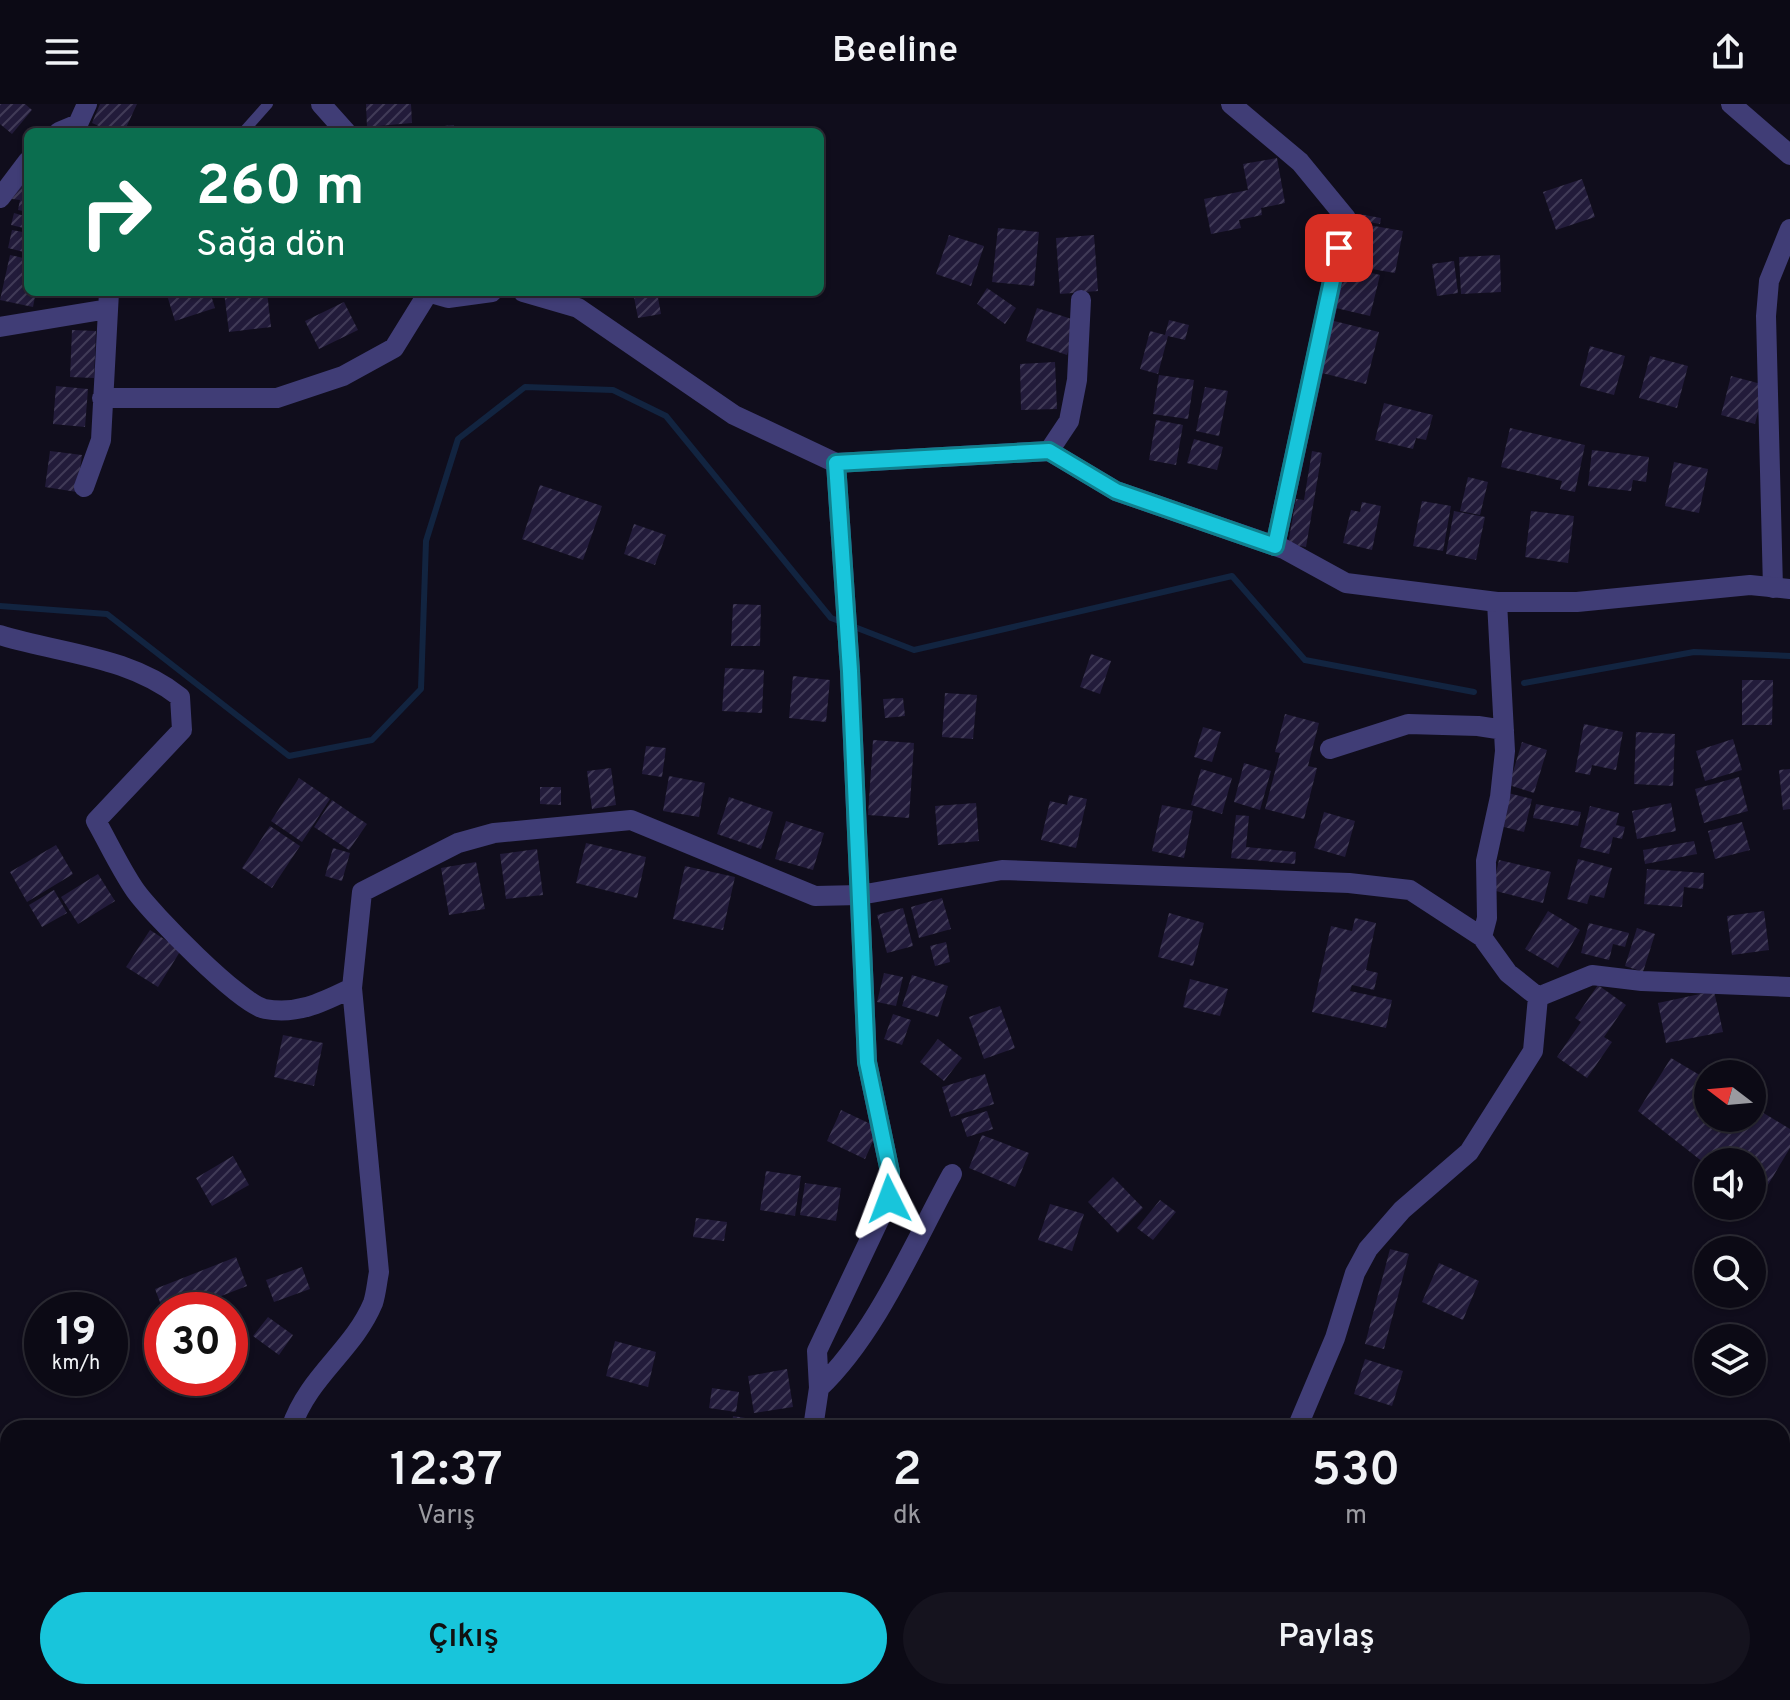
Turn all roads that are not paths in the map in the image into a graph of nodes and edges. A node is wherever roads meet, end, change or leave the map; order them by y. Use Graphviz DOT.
graph roads {
  1 [pos="87,104"];
  2 [pos="268,104"];
  3 [pos="321,104"];
  4 [pos="1231,104"];
  5 [pos="1731,104"];
  6 [pos="75,128"];
  7 [pos="247,128"];
  8 [pos="342,128"];
  9 [pos="1790,155"];
  10 [pos="24,166"];
  11 [pos="0,198"];
  12 [pos="1790,229"];
  13 [pos="426,296"];
  14 [pos="441,296"];
  15 [pos="463,296"];
  16 [pos="537,296"];
  17 [pos="109,300"];
  18 [pos="1081,300"];
  19 [pos="0,327"];
  20 [pos="102,398"];
  21 [pos="1049,451"];
  22 [pos="836,463"];
  23 [pos="84,487"];
  24 [pos="1275,546"];
  25 [pos="1782,589"];
  26 [pos="1497,602"];
  27 [pos="0,635"];
  28 [pos="1504,730"];
  29 [pos="1330,749"];
  30 [pos="860,895"];
  31 [pos="1482,937"];
  32 [pos="1790,987"];
  33 [pos="352,988"];
  34 [pos="1538,997"];
  35 [pos="952,1174"];
  36 [pos="819,1388"];
  37 [pos="295,1420"];
  38 [pos="814,1420"];
  39 [pos="1300,1420"];
  1 -- 6 [label="street"];
  2 -- 7 [label="lane"];
  3 -- 8 [label="street"];
  4 -- 24 [label="street"];
  5 -- 9 [label="street"];
  10 -- 11 [label="street"];
  12 -- 25 [label="street"];
  13 -- 20 [label="street"];
  14 -- 15 [label="street"];
  16 -- 22 [label="street"];
  17 -- 19 [label="street"];
  17 -- 20 [label="street"];
  18 -- 21 [label="street"];
  20 -- 23 [label="street"];
  21 -- 22 [label="street"];
  21 -- 24 [label="street"];
  22 -- 30 [label="street"];
  24 -- 26 [label="street"];
  25 -- 26 [label="street"];
  26 -- 28 [label="street"];
  27 -- 33 [label="street"];
  28 -- 29 [label="street"];
  28 -- 31 [label="street"];
  30 -- 31 [label="street"];
  30 -- 33 [label="street"];
  30 -- 36 [label="street"];
  31 -- 34 [label="street"];
  32 -- 34 [label="street"];
  33 -- 37 [label="street"];
  34 -- 39 [label="street"];
  35 -- 36 [label="street"];
  36 -- 38 [label="street"];
}
